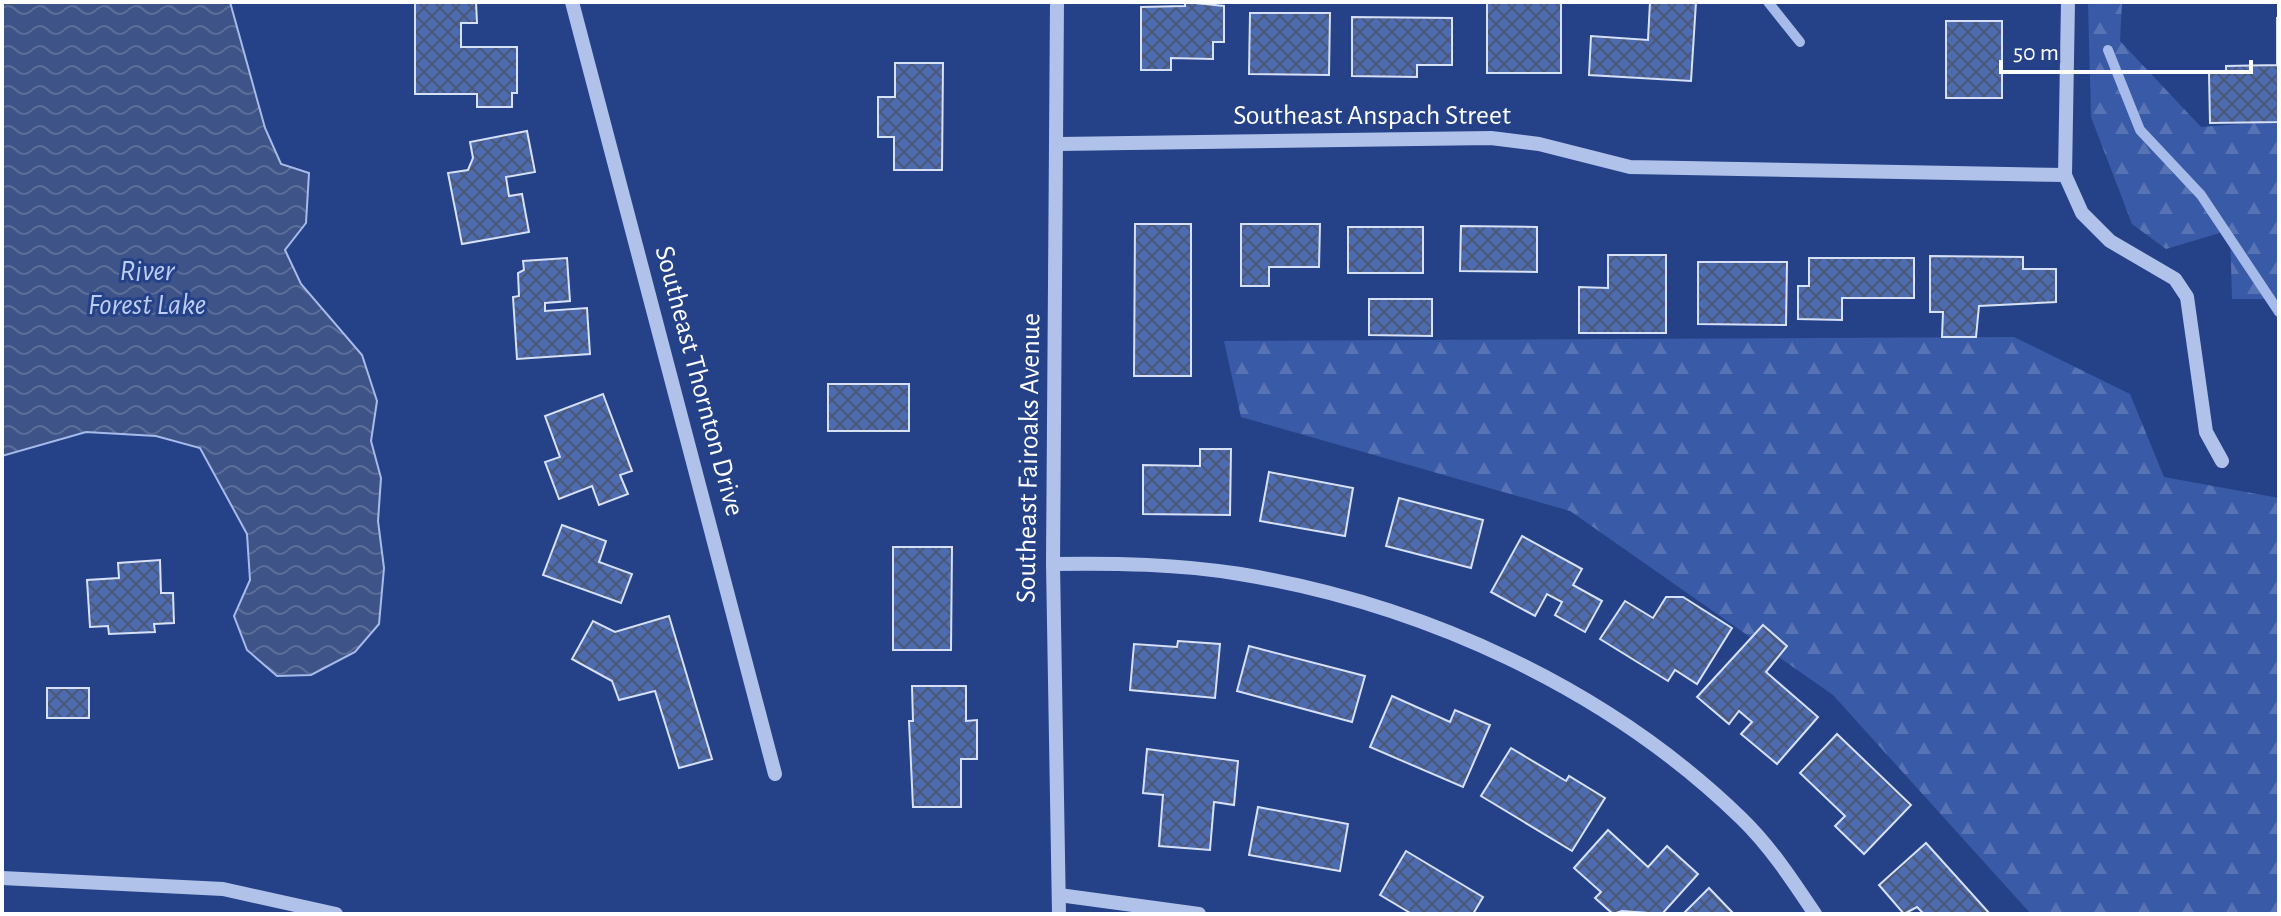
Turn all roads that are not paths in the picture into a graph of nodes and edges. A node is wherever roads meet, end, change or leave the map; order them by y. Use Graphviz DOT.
graph roads {
  1 [pos="572,2"];
  2 [pos="1057,2"];
  3 [pos="2068,2"];
  4 [pos="1059,144"];
  5 [pos="2065,175"];
  6 [pos="2222,461"];
  7 [pos="1053,564"];
  8 [pos="775,774"];
  9 [pos="2,878"];
  10 [pos="1059,895"];
  11 [pos="336,914"];
  12 [pos="1059,914"];
  13 [pos="1199,914"];
  14 [pos="1815,914"];
  1 -- 8 [label="street, Southeast Thornton Drive"];
  2 -- 4 [label="street, Southeast Fairoaks Avenue"];
  3 -- 5 [label="street"];
  4 -- 5 [label="street, Southeast Anspach Street"];
  4 -- 7 [label="street, Southeast Fairoaks Avenue"];
  5 -- 6 [label="street"];
  7 -- 10 [label="street, Southeast Fairoaks Avenue"];
  7 -- 14 [label="street"];
  9 -- 11 [label="street"];
  10 -- 12 [label="street, Southeast Fairoaks Avenue"];
  10 -- 13 [label="street"];
}
